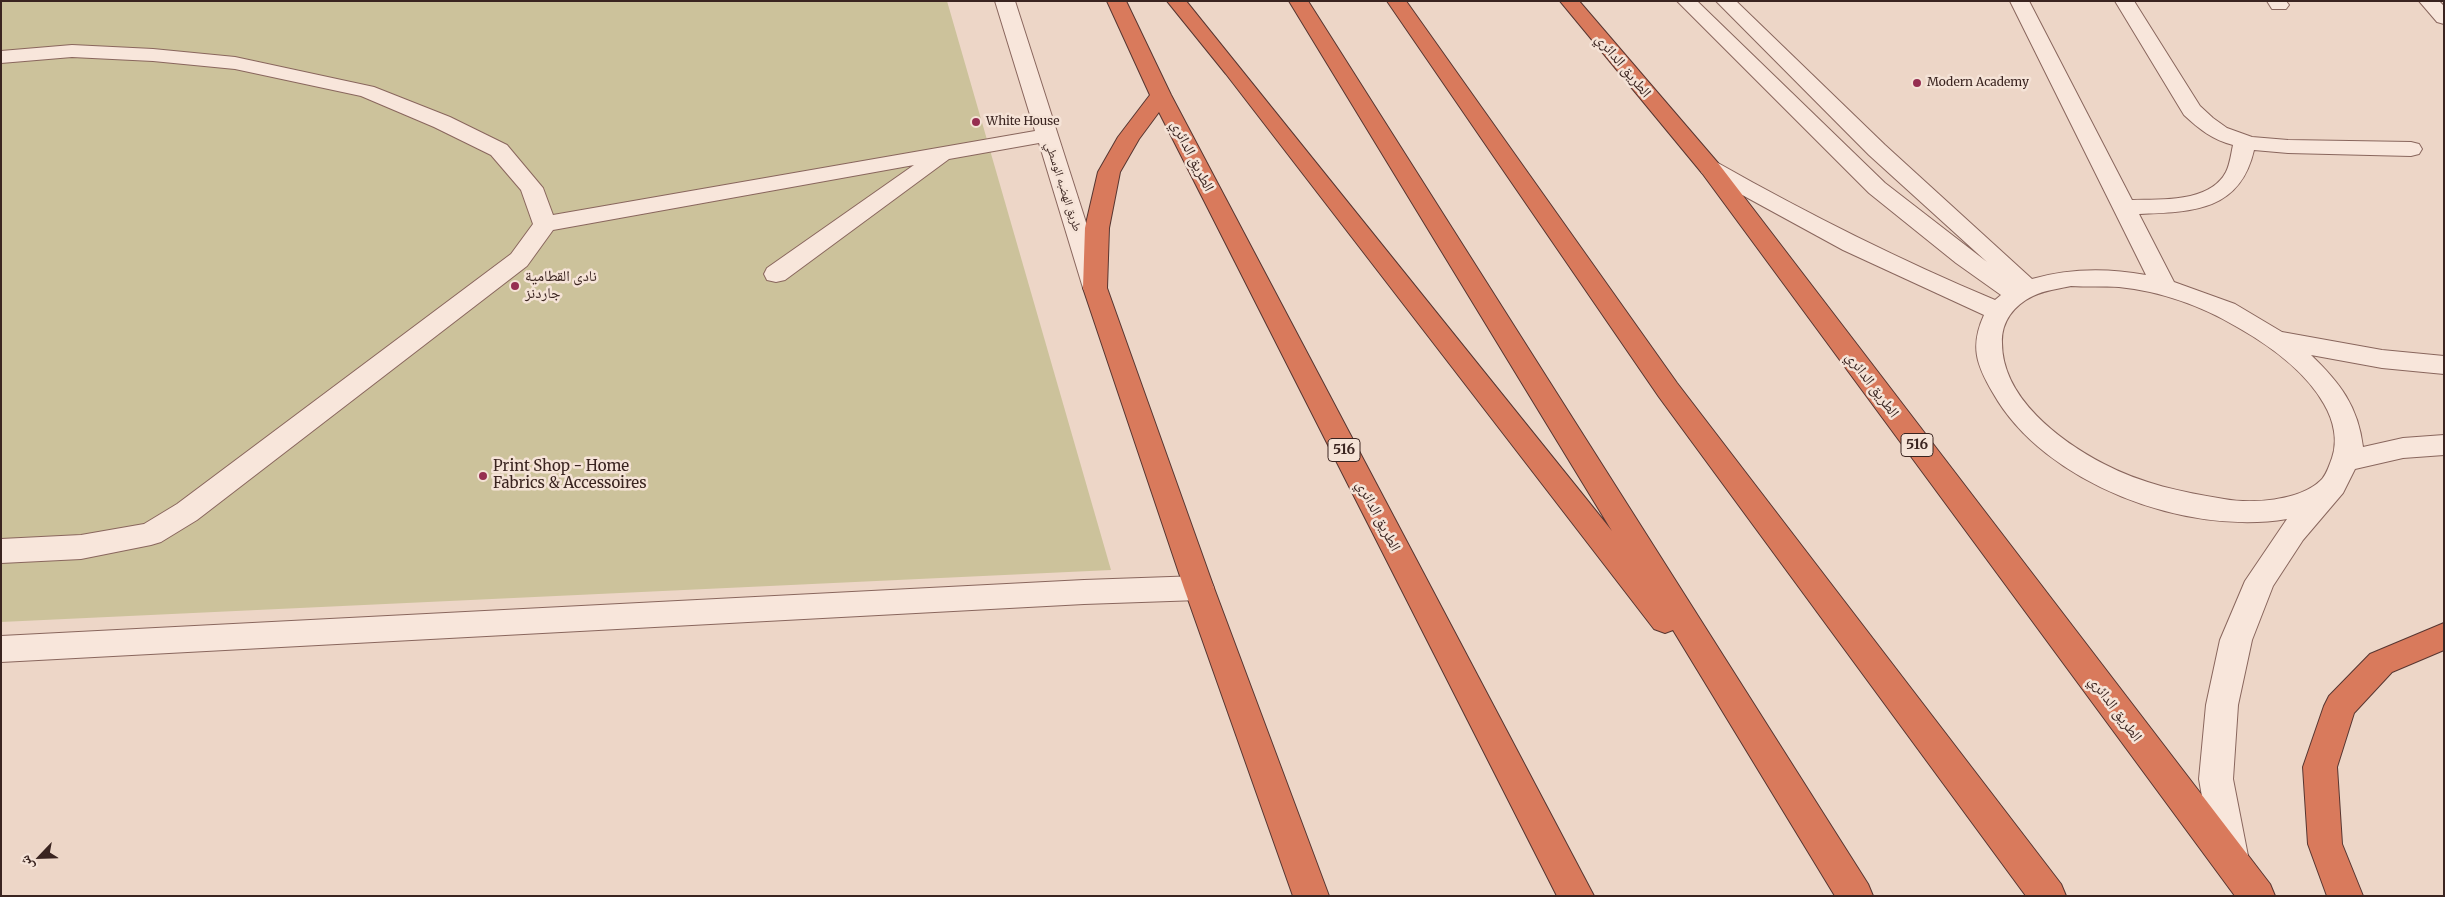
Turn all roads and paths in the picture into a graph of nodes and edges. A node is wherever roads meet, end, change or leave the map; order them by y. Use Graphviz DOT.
graph roads {
  1 [pos="1005,1"];
  2 [pos="1116,1"];
  3 [pos="1176,1"];
  4 [pos="1298,1"];
  5 [pos="1396,1"];
  6 [pos="1569,1"];
  7 [pos="1686,1"];
  8 [pos="1725,1"];
  9 [pos="2019,1"];
  10 [pos="2124,1"];
  11 [pos="2428,1"];
  12 [pos="2444,18"];
  13 [pos="1,57"];
  14 [pos="1161,95"];
  15 [pos="1047,135"];
  16 [pos="2245,143"];
  17 [pos="2411,149"];
  18 [pos="945,154"];
  19 [pos="1710,168"];
  20 [pos="2124,208"];
  21 [pos="545,224"];
  22 [pos="776,274"];
  23 [pos="2164,287"];
  24 [pos="1095,288"];
  25 [pos="2014,298"];
  26 [pos="2276,339"];
  27 [pos="2444,365"];
  28 [pos="2444,446"];
  29 [pos="2349,460"];
  30 [pos="2331,488"];
  31 [pos="1,551"];
  32 [pos="1199,588"];
  33 [pos="2444,636"];
  34 [pos="1,649"];
  35 [pos="1749,726"];
  36 [pos="2232,865"];
  37 [pos="1311,896"];
  38 [pos="1576,896"];
  39 [pos="1856,896"];
  40 [pos="2048,896"];
  41 [pos="2257,896"];
  42 [pos="2345,896"];
  1 -- 15 [label="street, طريق الهضبه الوسطي"];
  2 -- 14 [label="highway, الطريق الدائري / 516"];
  3 -- 35 [label="highway"];
  4 -- 35 [label="highway"];
  5 -- 40 [label="highway"];
  6 -- 19 [label="highway, الطريق الدائري / 516"];
  7 -- 25 [label="street"];
  8 -- 25 [label="street"];
  9 -- 20 [label="street"];
  10 -- 16 [label="street"];
  11 -- 12 [label="street"];
  13 -- 21 [label="street"];
  14 -- 24 [label="highway"];
  14 -- 38 [label="highway, الطريق الدائري / 516"];
  15 -- 18 [label="street"];
  15 -- 24 [label="street, طريق الهضبه الوسطي"];
  16 -- 17 [label="street"];
  16 -- 20 [label="street"];
  18 -- 21 [label="street"];
  18 -- 22 [label="street"];
  19 -- 25 [label="street"];
  19 -- 36 [label="highway, الطريق الدائري / 516"];
  20 -- 23 [label="street"];
  21 -- 31 [label="street"];
  23 -- 25 [label="street"];
  23 -- 26 [label="street"];
  24 -- 32 [label="highway"];
  25 -- 30 [label="street"];
  26 -- 27 [label="street"];
  26 -- 29 [label="street"];
  28 -- 29 [label="street"];
  29 -- 30 [label="street"];
  30 -- 36 [label="street"];
  32 -- 34 [label="street"];
  32 -- 37 [label="highway"];
  33 -- 42 [label="highway"];
  35 -- 39 [label="highway"];
  36 -- 41 [label="highway, الطريق الدائري / 516"];
}
